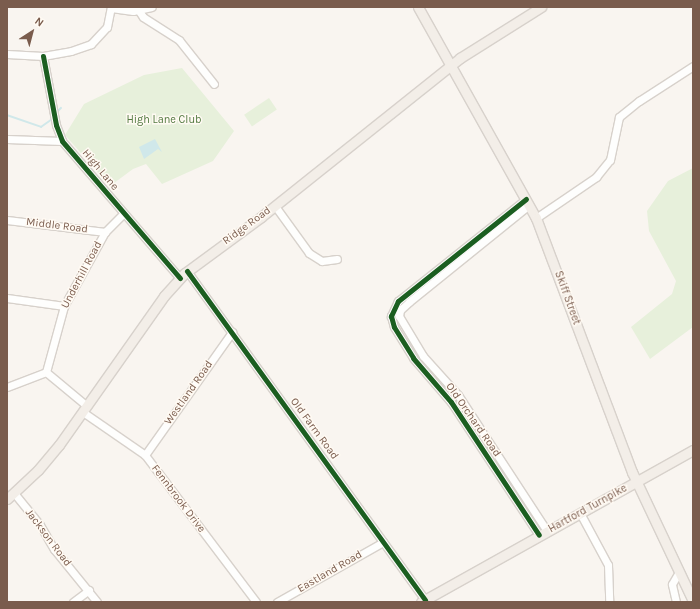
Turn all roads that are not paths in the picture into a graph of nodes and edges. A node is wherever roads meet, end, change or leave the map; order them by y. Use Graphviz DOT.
graph roads {
  1 [pos="152,7"];
  2 [pos="418,7"];
  3 [pos="541,7"];
  4 [pos="111,8"];
  5 [pos="139,11"];
  6 [pos="7,54"];
  7 [pos="43,56"];
  8 [pos="452,65"];
  9 [pos="693,66"];
  10 [pos="214,84"];
  11 [pos="7,139"];
  12 [pos="62,141"];
  13 [pos="527,202"];
  14 [pos="275,206"];
  15 [pos="123,214"];
  16 [pos="536,218"];
  17 [pos="7,220"];
  18 [pos="105,232"];
  19 [pos="337,259"];
  20 [pos="187,271"];
  21 [pos="180,278"];
  22 [pos="7,298"];
  23 [pos="64,306"];
  24 [pos="395,316"];
  25 [pos="232,332"];
  26 [pos="46,372"];
  27 [pos="7,387"];
  28 [pos="453,389"];
  29 [pos="445,394"];
  30 [pos="85,409"];
  31 [pos="472,416"];
  32 [pos="464,422"];
  33 [pos="693,450"];
  34 [pos="145,455"];
  35 [pos="637,482"];
  36 [pos="10,496"];
  37 [pos="580,513"];
  38 [pos="543,533"];
  39 [pos="383,542"];
  40 [pos="679,572"];
  41 [pos="89,590"];
  42 [pos="423,601"];
  43 [pos="693,601"];
  44 [pos="73,602"];
  45 [pos="97,602"];
  46 [pos="256,602"];
  47 [pos="277,602"];
  48 [pos="609,602"];
  49 [pos="676,602"];
  1 -- 5 [label="street"];
  2 -- 8 [label="main road, Skiff Street"];
  3 -- 8 [label="main road, Ridge Road"];
  4 -- 5 [label="street"];
  4 -- 7 [label="street"];
  5 -- 10 [label="street"];
  6 -- 7 [label="street"];
  7 -- 12 [label="street, High Lane"];
  8 -- 13 [label="main road, Skiff Street"];
  8 -- 14 [label="main road, Ridge Road"];
  9 -- 16 [label="street"];
  11 -- 12 [label="street"];
  12 -- 15 [label="street, High Lane"];
  13 -- 16 [label="main road, Skiff Street"];
  13 -- 24 [label="street"];
  14 -- 19 [label="street"];
  14 -- 20 [label="main road, Ridge Road"];
  15 -- 18 [label="street"];
  15 -- 21 [label="street, High Lane"];
  16 -- 35 [label="main road, Skiff Street"];
  17 -- 18 [label="street, Middle Road"];
  18 -- 23 [label="street, Underhill Road"];
  20 -- 21 [label="main road, Ridge Road"];
  20 -- 25 [label="street, Old Farm Road"];
  21 -- 30 [label="main road, Ridge Road"];
  22 -- 23 [label="street"];
  23 -- 26 [label="street, Underhill Road"];
  24 -- 28 [label="street, Old Orchard Road"];
  24 -- 29 [label="street, Old Orchard Road"];
  25 -- 34 [label="street, Westland Road"];
  25 -- 39 [label="street, Old Farm Road"];
  26 -- 27 [label="street"];
  26 -- 30 [label="street, Fennbrook Drive"];
  28 -- 29 [label="street, Old Orchard Road"];
  28 -- 31 [label="street, Old Orchard Road"];
  29 -- 32 [label="street, Old Orchard Road"];
  30 -- 34 [label="street, Fennbrook Drive"];
  30 -- 36 [label="main road, Ridge Road"];
  31 -- 32 [label="street, Old Orchard Road"];
  31 -- 38 [label="street, Old Orchard Road"];
  32 -- 38 [label="street, Old Orchard Road"];
  33 -- 35 [label="main road, Hartford Turnpike"];
  34 -- 46 [label="street, Fennbrook Drive"];
  35 -- 37 [label="main road, Hartford Turnpike"];
  35 -- 40 [label="main road, Skiff Street"];
  36 -- 41 [label="street, Jackson Road"];
  37 -- 38 [label="main road, Hartford Turnpike"];
  37 -- 48 [label="street"];
  38 -- 42 [label="main road, Hartford Turnpike"];
  39 -- 42 [label="street, Old Farm Road"];
  39 -- 47 [label="street, Eastland Road"];
  40 -- 43 [label="main road, Skiff Street"];
  40 -- 49 [label="street"];
  41 -- 44 [label="street"];
  41 -- 45 [label="street, Jackson Road"];
}
